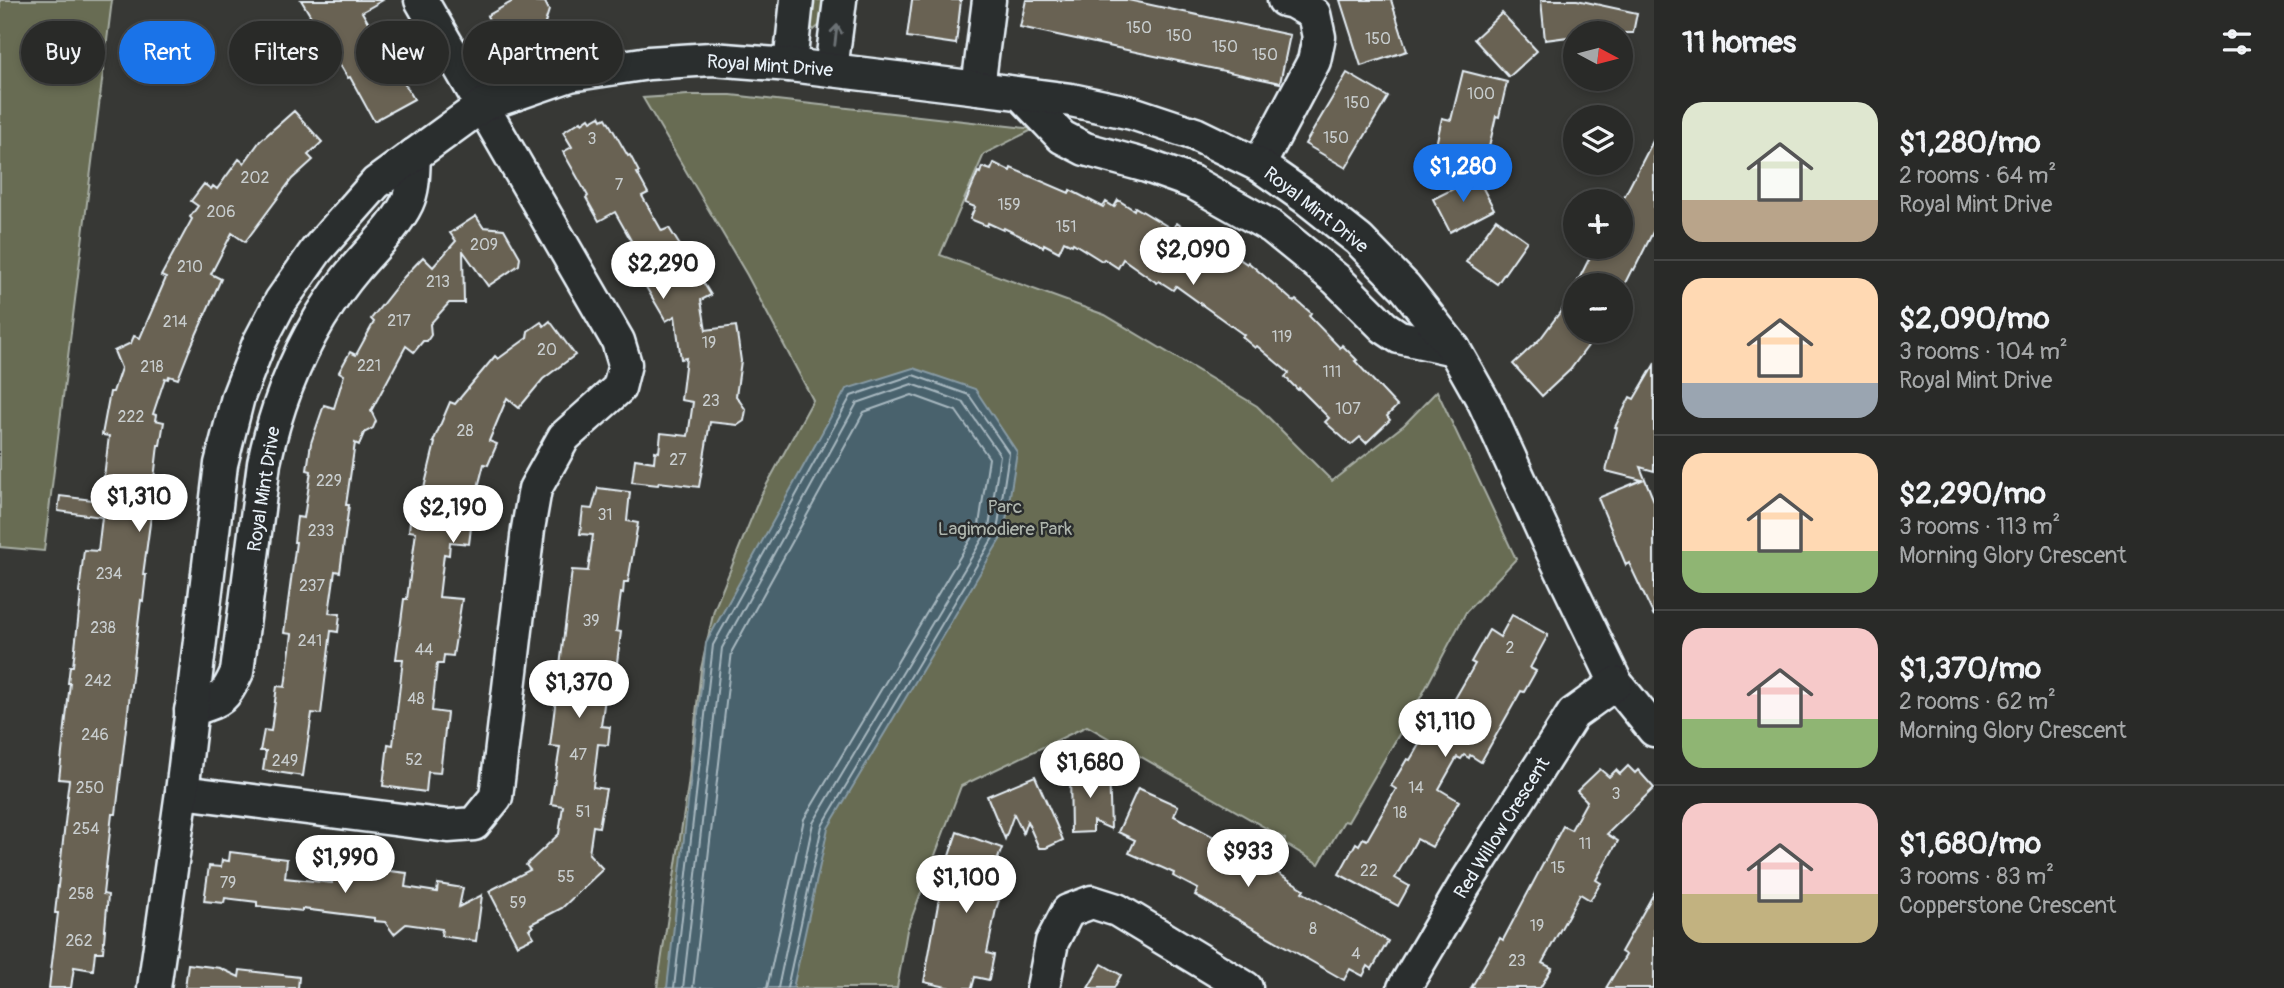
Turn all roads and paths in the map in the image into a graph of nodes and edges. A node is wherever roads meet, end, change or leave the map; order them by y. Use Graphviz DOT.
graph roads {
  1 [pos="421,0"];
  2 [pos="797,0"];
  3 [pos="840,0"];
  4 [pos="989,0"];
  5 [pos="1284,0"];
  6 [pos="790,65"];
  7 [pos="831,70"];
  8 [pos="978,88"];
  9 [pos="1021,94"];
  10 [pos="483,105"];
  11 [pos="414,155"];
  12 [pos="1259,165"];
  13 [pos="1454,349"];
  14 [pos="1616,683"];
  15 [pos="191,709"];
  16 [pos="1654,730"];
  17 [pos="181,792"];
  18 [pos="154,988"];
  19 [pos="1043,988"];
  20 [pos="1246,988"];
  21 [pos="1404,988"];
  1 -- 10 [label="street"];
  2 -- 6 [label="street"];
  7 -- 3 [label="street, one-way"];
  4 -- 8 [label="street"];
  5 -- 12 [label="street"];
  6 -- 7 [label="street, Royal Mint Drive"];
  6 -- 10 [label="street, Royal Mint Drive"];
  7 -- 8 [label="street, Royal Mint Drive"];
  8 -- 9 [label="street, Royal Mint Drive"];
  9 -- 12 [label="street, Royal Mint Drive"];
  9 -- 13 [label="street, Royal Mint Drive"];
  10 -- 11 [label="street, Royal Mint Drive"];
  10 -- 17 [label="street"];
  11 -- 15 [label="street, Royal Mint Drive"];
  11 -- 15 [label="street, Royal Mint Drive"];
  12 -- 13 [label="street, Royal Mint Drive"];
  13 -- 14 [label="street, Royal Mint Drive"];
  14 -- 16 [label="street, Royal Mint Drive"];
  14 -- 21 [label="street, Red Willow Crescent"];
  15 -- 17 [label="street, Royal Mint Drive"];
  17 -- 18 [label="street, Royal Mint Drive"];
  19 -- 20 [label="street"];
}
